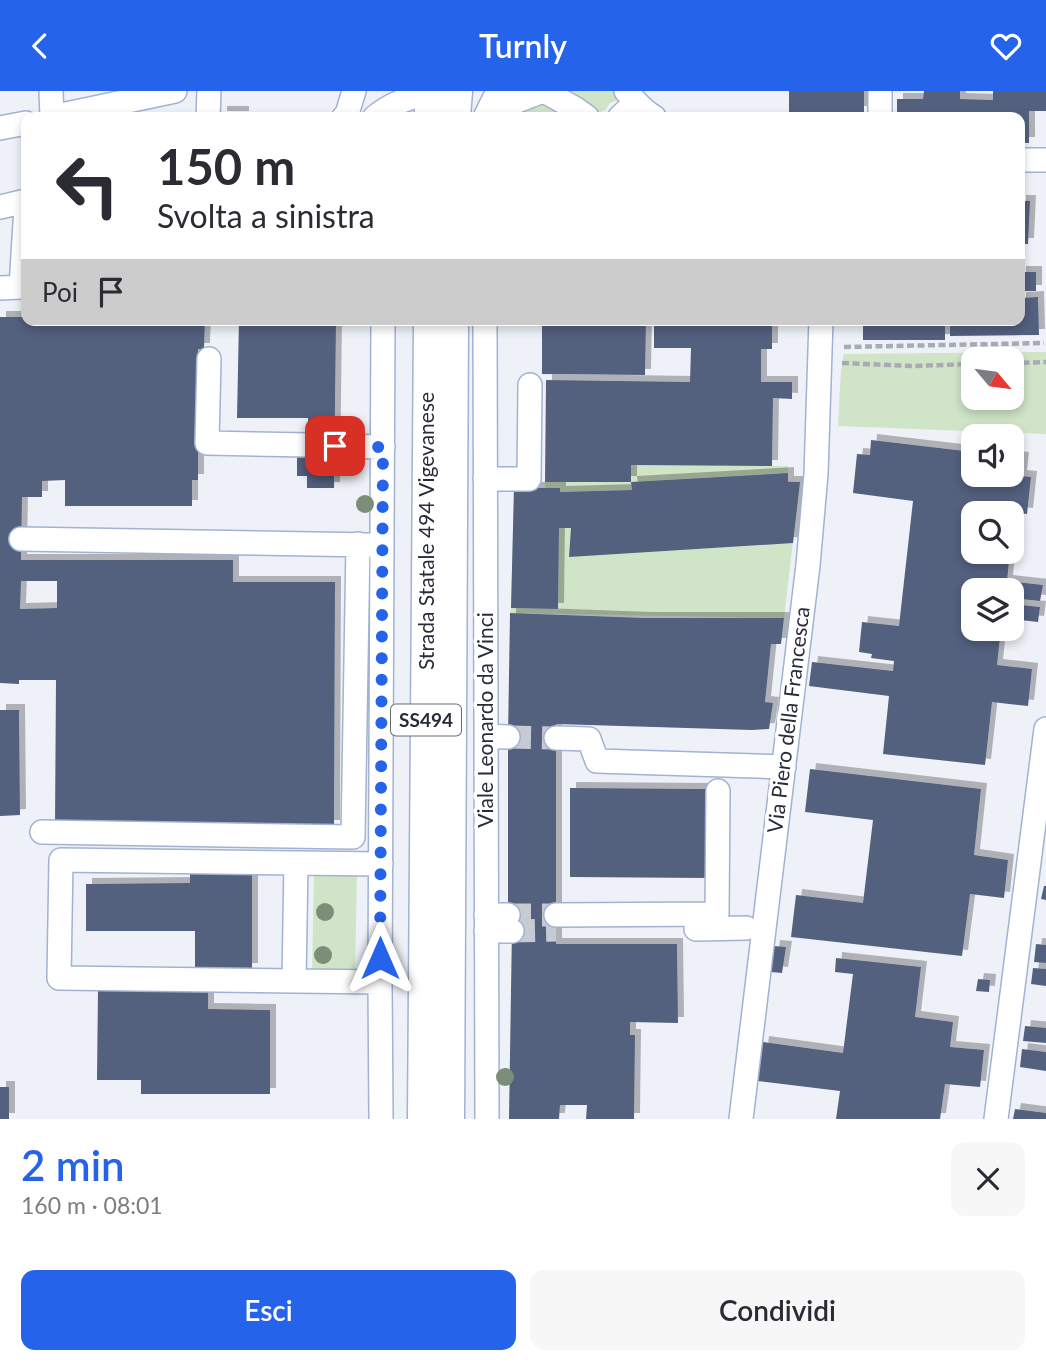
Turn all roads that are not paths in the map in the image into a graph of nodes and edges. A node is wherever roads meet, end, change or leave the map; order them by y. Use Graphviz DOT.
graph roads {
  1 [pos="51,91"];
  2 [pos="175,91"];
  3 [pos="209,91"];
  4 [pos="354,91"];
  5 [pos="543,91"];
  6 [pos="880,91"];
  7 [pos="441,95"];
  8 [pos="627,103"];
  9 [pos="505,104"];
  10 [pos="379,109"];
  11 [pos="52,112"];
  12 [pos="76,112"];
  13 [pos="208,112"];
  14 [pos="348,112"];
  15 [pos="453,112"];
  16 [pos="580,112"];
  17 [pos="644,112"];
  18 [pos="880,112"];
  19 [pos="21,124"];
  20 [pos="0,128"];
  21 [pos="1025,160"];
  22 [pos="1046,160"];
  23 [pos="21,202"];
  24 [pos="0,207"];
  25 [pos="21,287"];
  26 [pos="0,288"];
  27 [pos="383,326"];
  28 [pos="429,326"];
  29 [pos="453,326"];
  30 [pos="458,326"];
  31 [pos="485,326"];
  32 [pos="821,326"];
  33 [pos="209,359"];
  34 [pos="453,376"];
  35 [pos="530,386"];
  36 [pos="308,445"];
  37 [pos="335,446"];
  38 [pos="383,447"];
  39 [pos="485,479"];
  40 [pos="21,539"];
  41 [pos="358,544"];
  42 [pos="382,545"];
  43 [pos="1046,729"];
  44 [pos="556,738"];
  45 [pos="784,767"];
  46 [pos="718,791"];
  47 [pos="1040,825"];
  48 [pos="42,832"];
  49 [pos="353,837"];
  50 [pos="380,837"];
  51 [pos="296,863"];
  52 [pos="380,864"];
  53 [pos="746,928"];
  54 [pos="294,981"];
  55 [pos="380,982"];
  56 [pos="381,1119"];
  57 [pos="423,1119"];
  58 [pos="449,1119"];
  59 [pos="487,1119"];
  60 [pos="741,1119"];
  61 [pos="996,1119"];
  1 -- 11 [label="street"];
  2 -- 12 [label="street"];
  3 -- 13 [label="street"];
  4 -- 14 [label="street"];
  5 -- 9 [label="street"];
  5 -- 16 [label="street"];
  6 -- 18 [label="street"];
  7 -- 10 [label="street"];
  7 -- 15 [label="main road"];
  8 -- 17 [label="street"];
  19 -- 20 [label="street"];
  21 -- 22 [label="street"];
  23 -- 24 [label="street"];
  25 -- 26 [label="street"];
  27 -- 38 [label="street"];
  28 -- 57 [label="main road, Strada Statale 494 Vigevanese / SS494"];
  29 -- 34 [label="main road, Strada Statale 494 Vigevanese / SS494"];
  30 -- 34 [label="main road"];
  31 -- 39 [label="street, Viale Leonardo da Vinci"];
  32 -- 45 [label="street, Via Piero della Francesca"];
  33 -- 36 [label="street"];
  34 -- 58 [label="main road, Strada Statale 494 Vigevanese / SS494"];
  35 -- 39 [label="street"];
  37 -- 38 [label="street"];
  38 -- 42 [label="street"];
  39 -- 59 [label="street, Viale Leonardo da Vinci"];
  40 -- 41 [label="street"];
  41 -- 42 [label="street"];
  41 -- 49 [label="street"];
  42 -- 50 [label="street"];
  43 -- 47 [label="street"];
  44 -- 45 [label="street"];
  45 -- 60 [label="street, Via Piero della Francesca"];
  46 -- 53 [label="street"];
  47 -- 61 [label="street"];
  48 -- 49 [label="street"];
  49 -- 50 [label="street"];
  50 -- 52 [label="street"];
  51 -- 52 [label="street"];
  51 -- 54 [label="street"];
  51 -- 54 [label="street"];
  52 -- 55 [label="street"];
  54 -- 55 [label="street"];
  55 -- 56 [label="street"];
}
